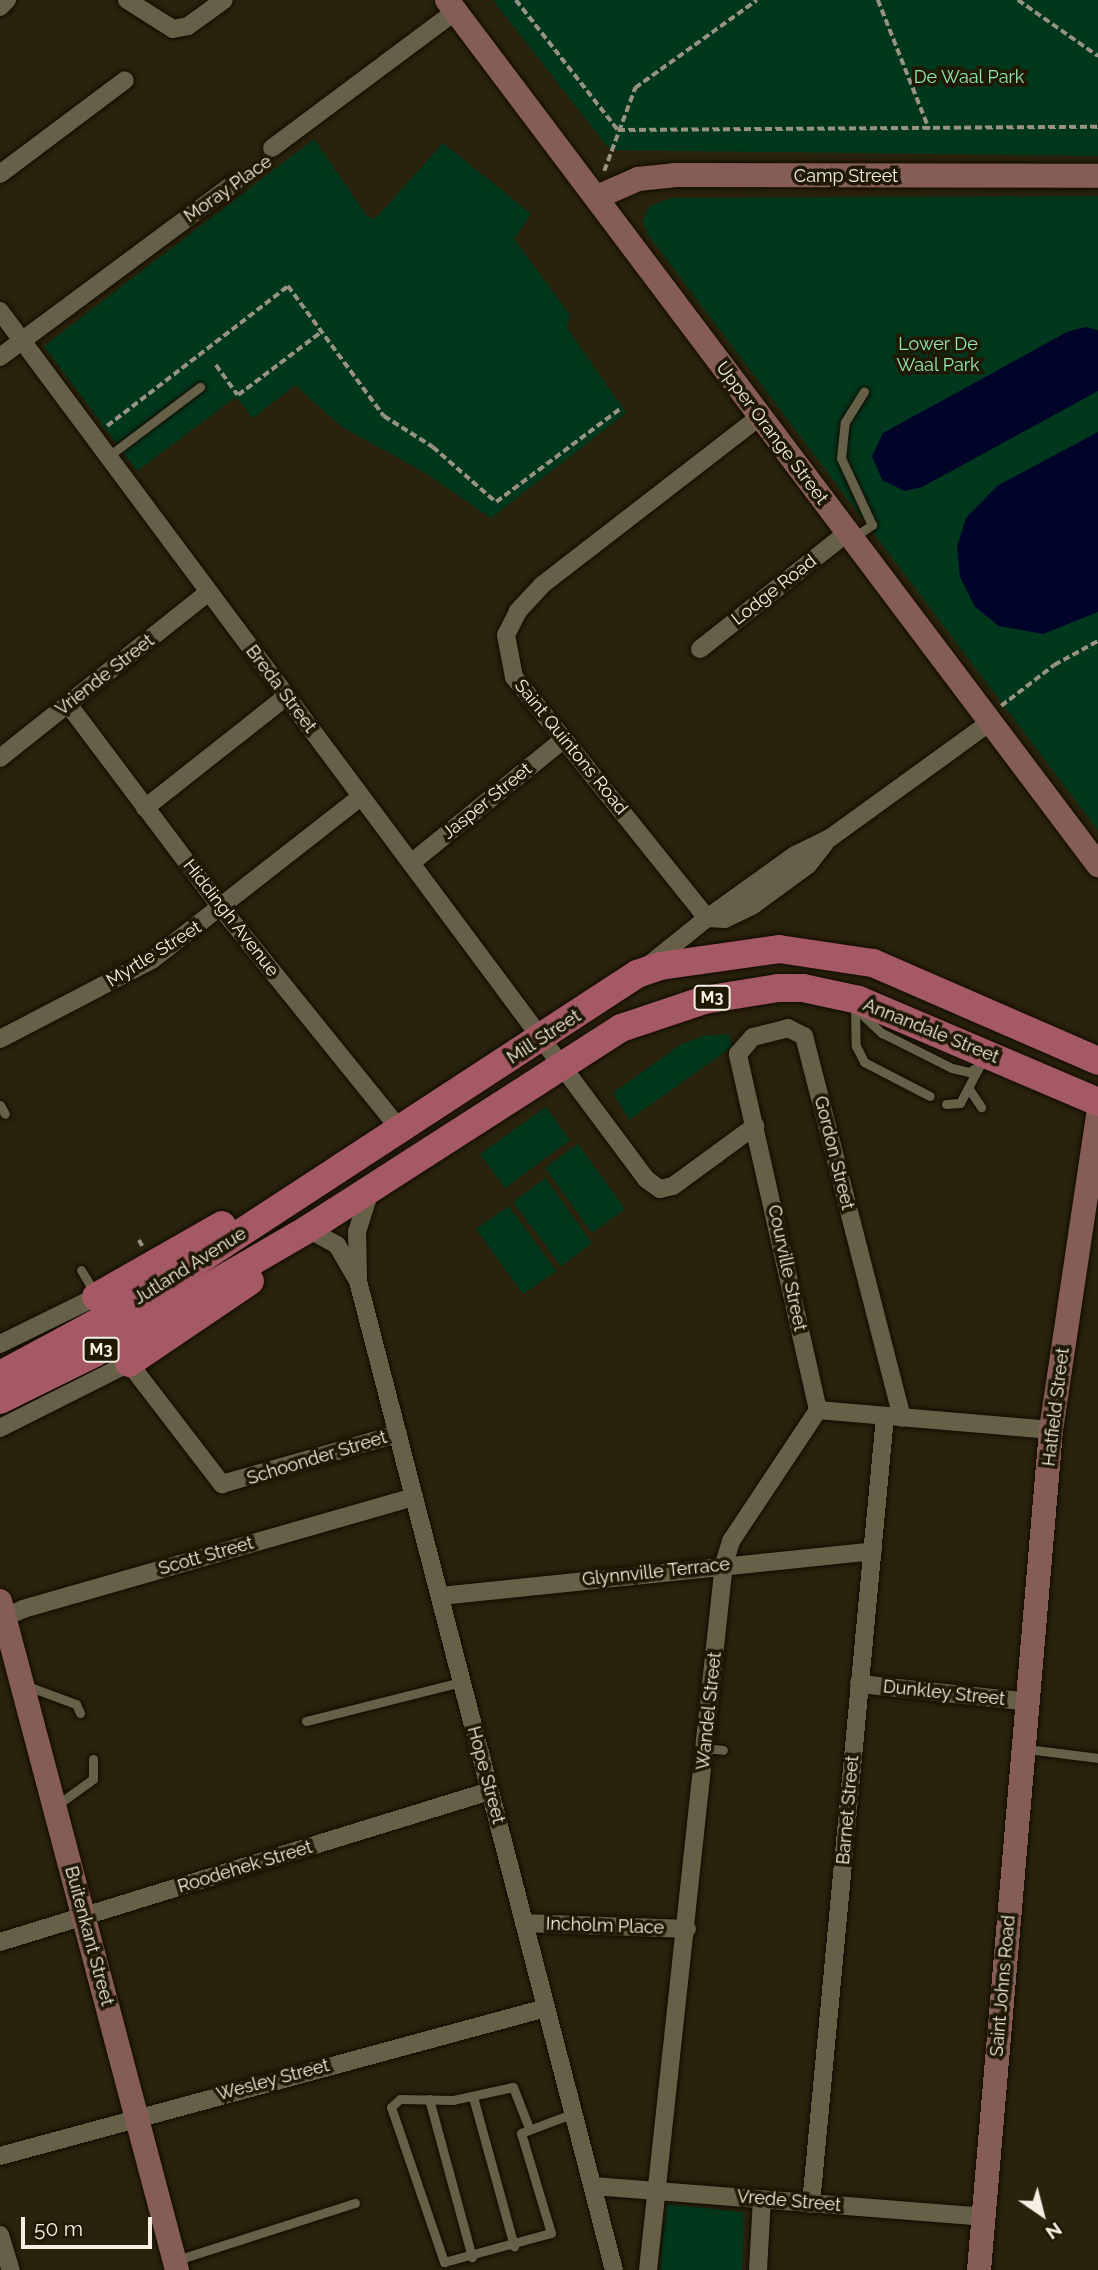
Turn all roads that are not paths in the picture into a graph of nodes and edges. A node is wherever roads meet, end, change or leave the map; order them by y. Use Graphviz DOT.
graph roads {
  1 [pos="7,0"];
  2 [pos="127,0"];
  3 [pos="224,0"];
  4 [pos="451,6"];
  5 [pos="0,7"];
  6 [pos="125,80"];
  7 [pos="272,148"];
  8 [pos="0,174"];
  9 [pos="1098,176"];
  10 [pos="234,183"];
  11 [pos="597,197"];
  12 [pos="0,312"];
  13 [pos="22,341"];
  14 [pos="0,356"];
  15 [pos="200,387"];
  16 [pos="864,391"];
  17 [pos="759,417"];
  18 [pos="106,458"];
  19 [pos="850,535"];
  20 [pos="209,592"];
  21 [pos="700,649"];
  22 [pos="287,696"];
  23 [pos="68,704"];
  24 [pos="987,721"];
  25 [pos="564,738"];
  26 [pos="0,758"];
  27 [pos="361,797"];
  28 [pos="145,808"];
  29 [pos="411,863"];
  30 [pos="1098,865"];
  31 [pos="222,909"];
  32 [pos="707,918"];
  33 [pos="637,974"];
  34 [pos="855,1003"];
  35 [pos="543,1038"];
  36 [pos="0,1039"];
  37 [pos="983,1059"];
  38 [pos="1098,1061"];
  39 [pos="564,1066"];
  40 [pos="969,1089"];
  41 [pos="930,1096"];
  42 [pos="1098,1102"];
  43 [pos="946,1104"];
  44 [pos="981,1107"];
  45 [pos="1098,1115"];
  46 [pos="755,1126"];
  47 [pos="399,1128"];
  48 [pos="373,1146"];
  49 [pos="370,1191"];
  50 [pos="303,1232"];
  51 [pos="81,1270"];
  52 [pos="191,1281"];
  53 [pos="358,1281"];
  54 [pos="96,1297"];
  55 [pos="0,1344"];
  56 [pos="129,1363"];
  57 [pos="0,1375"];
  58 [pos="0,1400"];
  59 [pos="818,1410"];
  60 [pos="894,1418"];
  61 [pos="0,1428"];
  62 [pos="1051,1430"];
  63 [pos="398,1434"];
  64 [pos="414,1497"];
  65 [pos="873,1551"];
  66 [pos="724,1564"];
  67 [pos="440,1596"];
  68 [pos="1,1613"];
  69 [pos="461,1682"];
  70 [pos="22,1684"];
  71 [pos="859,1684"];
  72 [pos="1029,1702"];
  73 [pos="80,1713"];
  74 [pos="306,1721"];
  75 [pos="1025,1749"];
  76 [pos="1098,1758"];
  77 [pos="93,1759"];
  78 [pos="490,1791"];
  79 [pos="54,1807"];
  80 [pos="83,1916"];
  81 [pos="524,1923"];
  82 [pos="687,1929"];
  83 [pos="0,1942"];
  84 [pos="546,2008"];
  85 [pos="473,2096"];
  86 [pos="429,2099"];
  87 [pos="574,2113"];
  88 [pos="138,2115"];
  89 [pos="529,2128"];
  90 [pos="0,2156"];
  91 [pos="593,2186"];
  92 [pos="660,2189"];
  93 [pos="762,2199"];
  94 [pos="355,2203"];
  95 [pos="811,2204"];
  96 [pos="984,2217"];
  97 [pos="0,2235"];
  98 [pos="514,2246"];
  99 [pos="472,2257"];
  100 [pos="176,2265"];
  101 [pos="11,2270"];
  102 [pos="612,2270"];
  103 [pos="648,2270"];
  104 [pos="758,2270"];
  105 [pos="979,2270"];
  1 -- 5 [label="street"];
  2 -- 3 [label="street"];
  4 -- 7 [label="street, Moray Place"];
  4 -- 11 [label="street, Upper Orange Street"];
  6 -- 8 [label="street"];
  9 -- 11 [label="street, Camp Street"];
  10 -- 13 [label="street, Moray Place"];
  11 -- 17 [label="street, Upper Orange Street"];
  12 -- 13 [label="street, Breda Street"];
  13 -- 14 [label="street, Moray Place"];
  13 -- 18 [label="street, Breda Street"];
  15 -- 18 [label="lane"];
  16 -- 19 [label="lane"];
  17 -- 19 [label="street, Upper Orange Street"];
  17 -- 25 [label="street, Saint Quintons Road"];
  18 -- 20 [label="street, Breda Street"];
  19 -- 21 [label="street, Lodge Road"];
  19 -- 24 [label="street, Upper Orange Street"];
  20 -- 22 [label="street, Breda Street"];
  20 -- 23 [label="street, Vriende Street"];
  22 -- 27 [label="street, Breda Street"];
  22 -- 28 [label="street"];
  23 -- 26 [label="street, Vriende Street"];
  23 -- 28 [label="street, Hiddingh Avenue"];
  24 -- 30 [label="street, Upper Orange Street"];
  24 -- 32 [label="street, Mill Street"];
  25 -- 29 [label="street, Jasper Street"];
  25 -- 32 [label="street, Saint Quintons Road"];
  27 -- 29 [label="street, Breda Street"];
  27 -- 31 [label="street, Myrtle Street"];
  28 -- 31 [label="street, Hiddingh Avenue"];
  29 -- 35 [label="street, Breda Street"];
  31 -- 36 [label="street, Myrtle Street"];
  31 -- 47 [label="street, Hiddingh Avenue"];
  32 -- 33 [label="street, Mill Street"];
  33 -- 35 [label="main road, Mill Street / M3"];
  33 -- 38 [label="main road, M3"];
  34 -- 37 [label="main road, Annandale Street / M3"];
  34 -- 39 [label="main road, Annandale Street / M3"];
  34 -- 41 [label="lane"];
  35 -- 39 [label="street, Breda Street"];
  35 -- 47 [label="main road, Mill Street / M3"];
  37 -- 40 [label="lane"];
  37 -- 42 [label="main road, Annandale Street / M3"];
  39 -- 46 [label="street, Breda Street"];
  39 -- 49 [label="main road, Mill Street / M3"];
  40 -- 43 [label="lane"];
  40 -- 44 [label="lane"];
  45 -- 62 [label="street, Hatfield Street"];
  46 -- 59 [label="street, Courville Street"];
  46 -- 60 [label="street, Gordon Street"];
  47 -- 48 [label="main road, Mill Street / M3"];
  48 -- 52 [label="main road, Jutland Avenue / M3"];
  48 -- 54 [label="main road"];
  49 -- 50 [label="main road, Mill Street / M3"];
  49 -- 53 [label="street, Hope Street"];
  50 -- 52 [label="main road, Jutland Avenue / M3"];
  50 -- 53 [label="street, Hope Street"];
  50 -- 56 [label="main road"];
  51 -- 54 [label="lane"];
  52 -- 57 [label="main road, Jutland Avenue / M3"];
  52 -- 58 [label="main road, Jutland Avenue / M3"];
  53 -- 63 [label="street, Hope Street"];
  54 -- 55 [label="street"];
  56 -- 61 [label="street"];
  56 -- 63 [label="street, Schoonder Street"];
  59 -- 60 [label="street"];
  59 -- 66 [label="street, Wandel Street"];
  60 -- 62 [label="street"];
  60 -- 65 [label="street, Barnet Street"];
  62 -- 72 [label="street, Hatfield Street"];
  63 -- 64 [label="street, Hope Street"];
  64 -- 67 [label="street, Hope Street"];
  64 -- 68 [label="street, Scott Street"];
  65 -- 66 [label="street, Glynnville Terrace"];
  65 -- 71 [label="street, Barnet Street"];
  66 -- 67 [label="street, Glynnville Terrace"];
  66 -- 82 [label="street, Wandel Street"];
  67 -- 69 [label="street, Hope Street"];
  68 -- 70 [label="street, Buitenkant Street"];
  69 -- 74 [label="lane"];
  69 -- 78 [label="street, Hope Street"];
  70 -- 73 [label="lane"];
  70 -- 79 [label="street, Buitenkant Street"];
  71 -- 72 [label="street, Dunkley Street"];
  71 -- 95 [label="street, Barnet Street"];
  72 -- 75 [label="street, Saint Johns Road"];
  75 -- 76 [label="lane"];
  75 -- 96 [label="street, Saint Johns Road"];
  77 -- 79 [label="lane"];
  78 -- 80 [label="street, Roodehek Street"];
  78 -- 81 [label="street, Hope Street"];
  79 -- 80 [label="street, Buitenkant Street"];
  80 -- 83 [label="street, Roodehek Street"];
  80 -- 88 [label="street, Buitenkant Street"];
  81 -- 82 [label="street, Incholm Place"];
  81 -- 84 [label="street, Hope Street"];
  82 -- 92 [label="street, Wandel Street"];
  84 -- 87 [label="street, Hope Street"];
  84 -- 88 [label="street, Wesley Street"];
  85 -- 86 [label="lane"];
  85 -- 89 [label="lane"];
  85 -- 98 [label="lane"];
  86 -- 99 [label="lane"];
  86 -- 99 [label="lane"];
  87 -- 89 [label="lane"];
  87 -- 91 [label="street, Hope Street"];
  88 -- 90 [label="street, Wesley Street"];
  88 -- 100 [label="street, Buitenkant Street"];
  89 -- 98 [label="lane"];
  91 -- 92 [label="street, Vrede Street"];
  91 -- 102 [label="street, Hope Street"];
  92 -- 93 [label="street, Vrede Street"];
  92 -- 103 [label="street, Wandel Street"];
  93 -- 95 [label="street, Vrede Street"];
  93 -- 104 [label="street"];
  94 -- 100 [label="lane"];
  95 -- 96 [label="street, Vrede Street"];
  96 -- 105 [label="street, Saint Johns Road"];
  97 -- 101 [label="street"];
  98 -- 99 [label="lane"];
}
